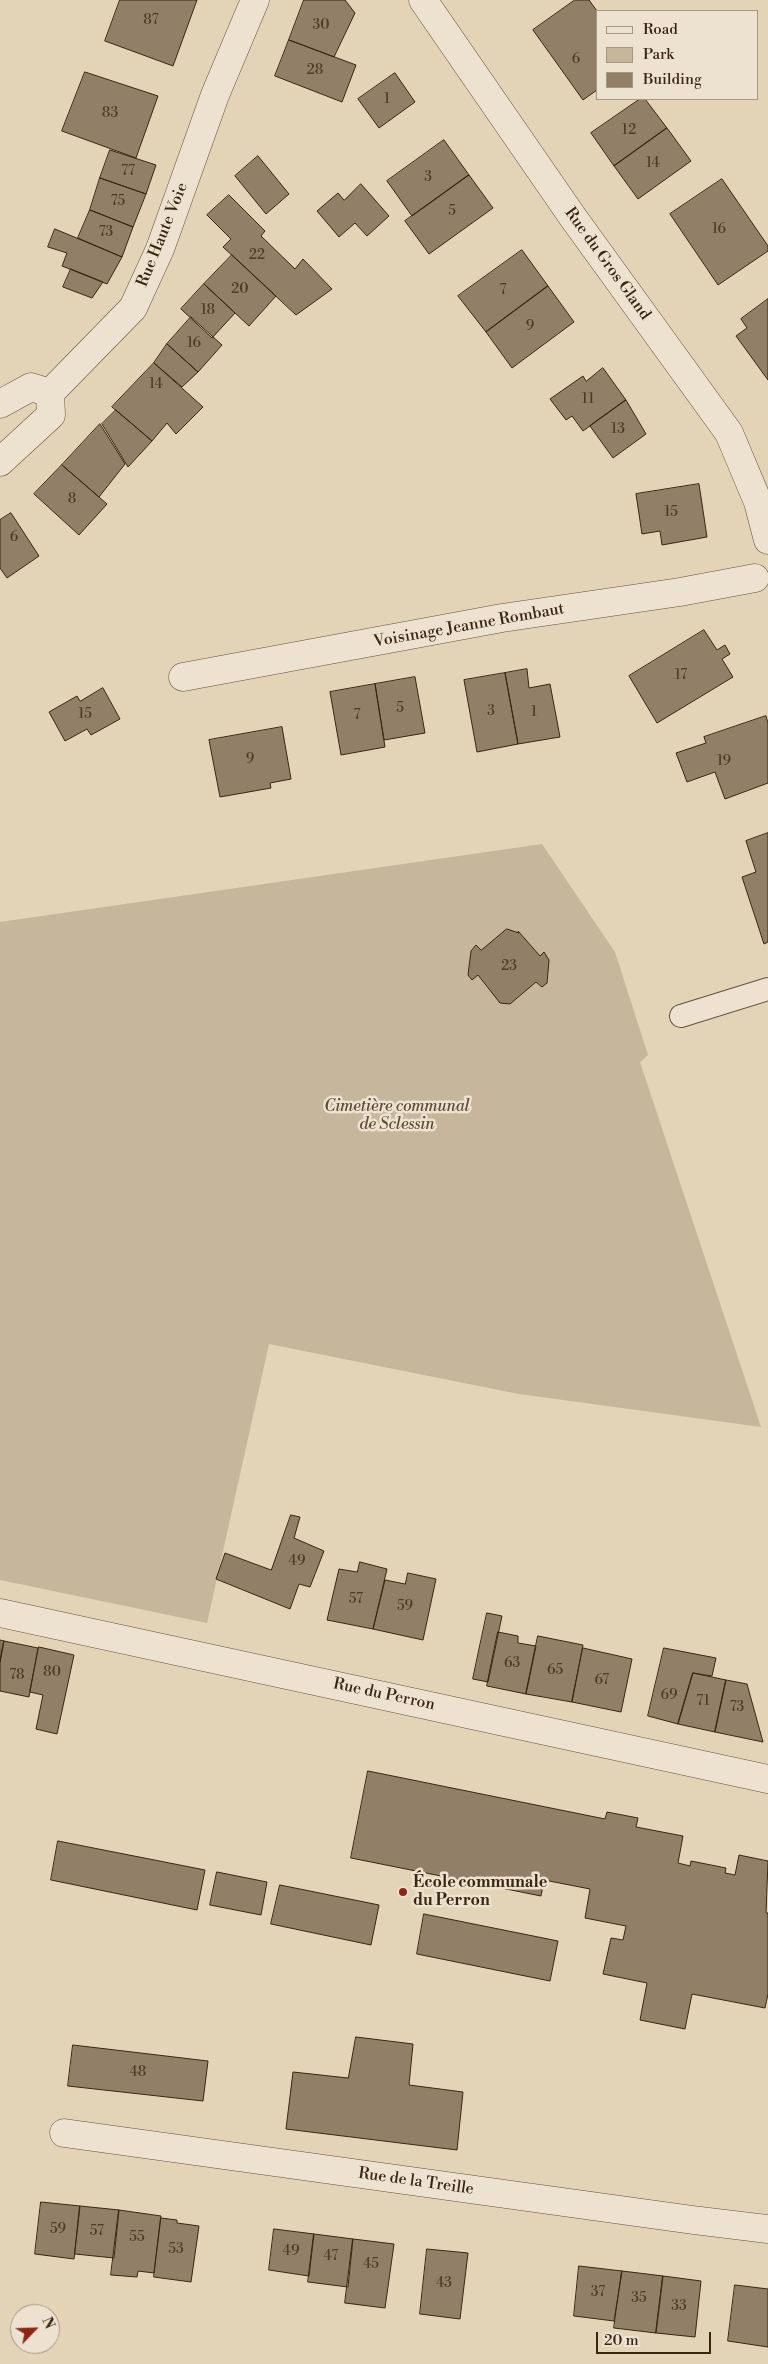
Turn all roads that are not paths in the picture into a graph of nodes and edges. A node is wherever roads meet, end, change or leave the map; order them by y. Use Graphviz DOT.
graph roads {
  1 [pos="255,0"];
  2 [pos="423,0"];
  3 [pos="50,393"];
  4 [pos="0,404"];
  5 [pos="0,462"];
  6 [pos="768,540"];
  7 [pos="768,554"];
  8 [pos="761,586"];
  9 [pos="183,677"];
  10 [pos="768,989"];
  11 [pos="681,1016"];
  12 [pos="0,1613"];
  13 [pos="768,1779"];
  14 [pos="64,2133"];
  15 [pos="768,2228"];
  1 -- 3 [label="street, Rue Haute Voie"];
  2 -- 6 [label="street, Rue du Gros Gland"];
  3 -- 4 [label="street"];
  3 -- 5 [label="street"];
  7 -- 8 [label="street"];
  8 -- 9 [label="street, Voisinage Jeanne Rombaut"];
  10 -- 11 [label="lane"];
  12 -- 13 [label="street, Rue du Perron"];
  14 -- 15 [label="street, Rue de la Treille"];
}
